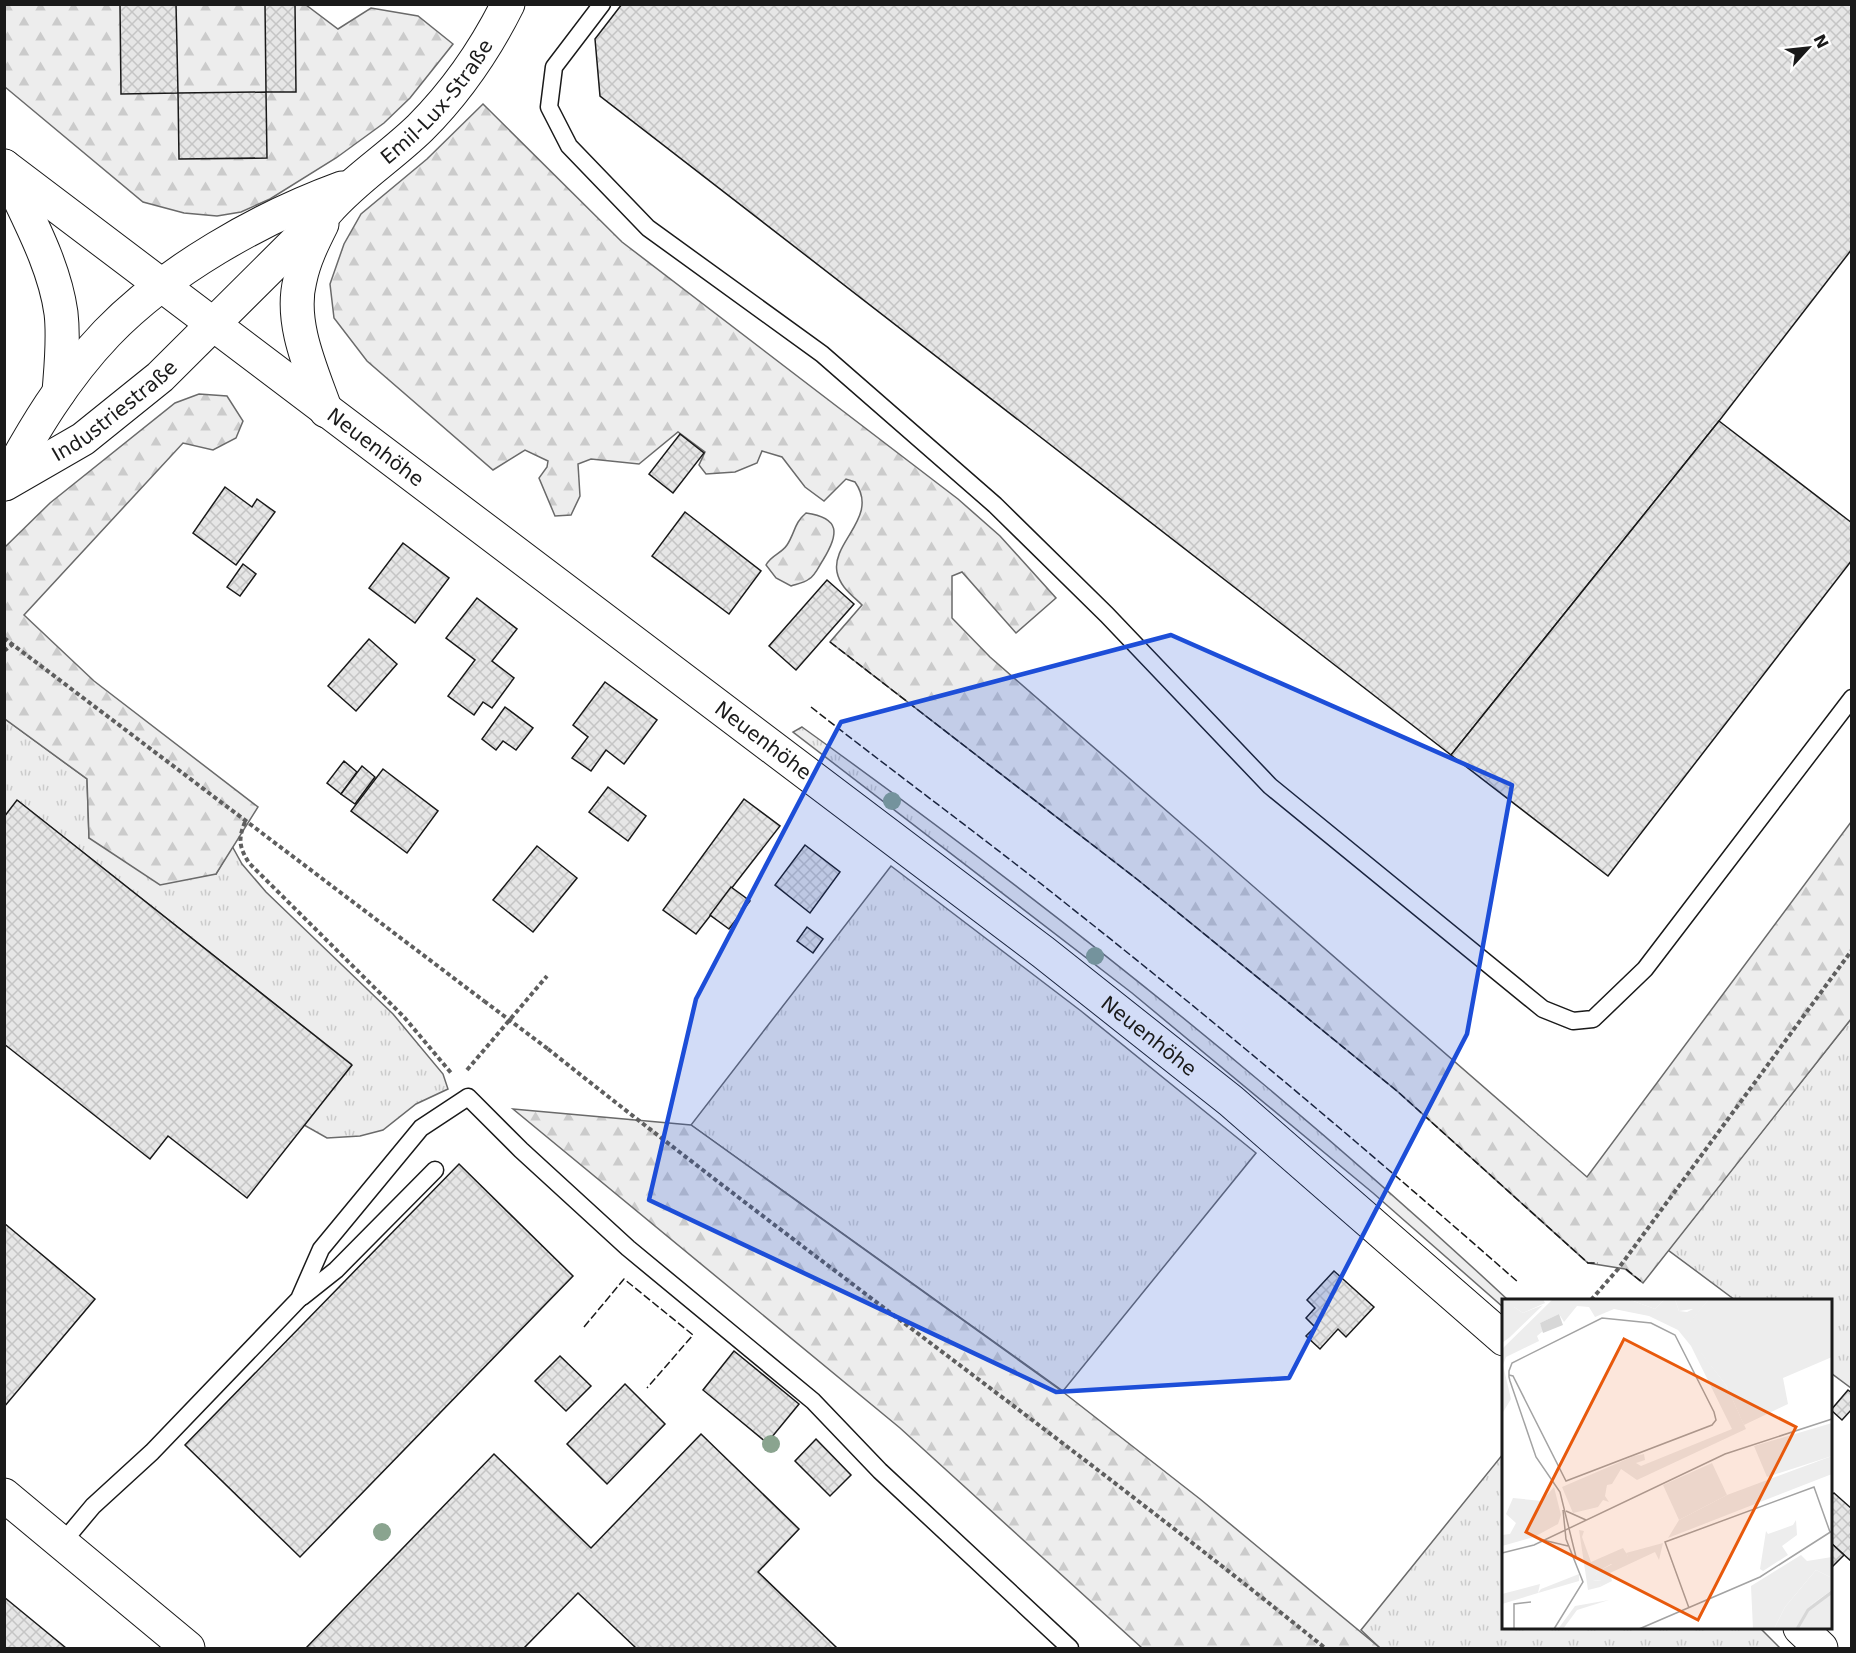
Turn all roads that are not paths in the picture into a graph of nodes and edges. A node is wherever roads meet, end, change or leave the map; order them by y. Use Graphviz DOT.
graph roads {
  1 [pos="508,4"];
  2 [pos="602,4"];
  3 [pos="4,166"];
  4 [pos="349,185"];
  5 [pos="327,211"];
  6 [pos="164,285"];
  7 [pos="213,323"];
  8 [pos="59,392"];
  9 [pos="326,411"];
  10 [pos="5,484"];
  11 [pos="1851,698"];
  12 [pos="435,1170"];
  13 [pos="299,1299"];
  14 [pos="1502,1338"];
  15 [pos="4,1495"];
  16 [pos="62,1543"];
  17 [pos="1801,1629"];
  18 [pos="188,1648"];
  19 [pos="1070,1648"];
  20 [pos="1821,1648"];
  1 -- 4 [label="main road, Emil-Lux-Straße"];
  2 -- 11 [label="lane"];
  3 -- 6 [label="main road, Neuenhöhe"];
  3 -- 8 [label="main road"];
  4 -- 5 [label="main road, Emil-Lux-Straße"];
  4 -- 6 [label="main road, Emil-Lux-Straße"];
  5 -- 7 [label="main road, Emil-Lux-Straße"];
  5 -- 9 [label="main road, Emil-Lux-Straße"];
  6 -- 7 [label="main road, Neuenhöhe"];
  6 -- 8 [label="main road, Industriestraße"];
  7 -- 9 [label="main road, Neuenhöhe"];
  7 -- 10 [label="main road, Industriestraße"];
  8 -- 10 [label="main road, Industriestraße"];
  9 -- 14 [label="main road, Neuenhöhe"];
  12 -- 13 [label="lane"];
  13 -- 16 [label="lane"];
  13 -- 19 [label="lane"];
  15 -- 16 [label="main road"];
  16 -- 18 [label="main road"];
  17 -- 20 [label="main road"];
}
